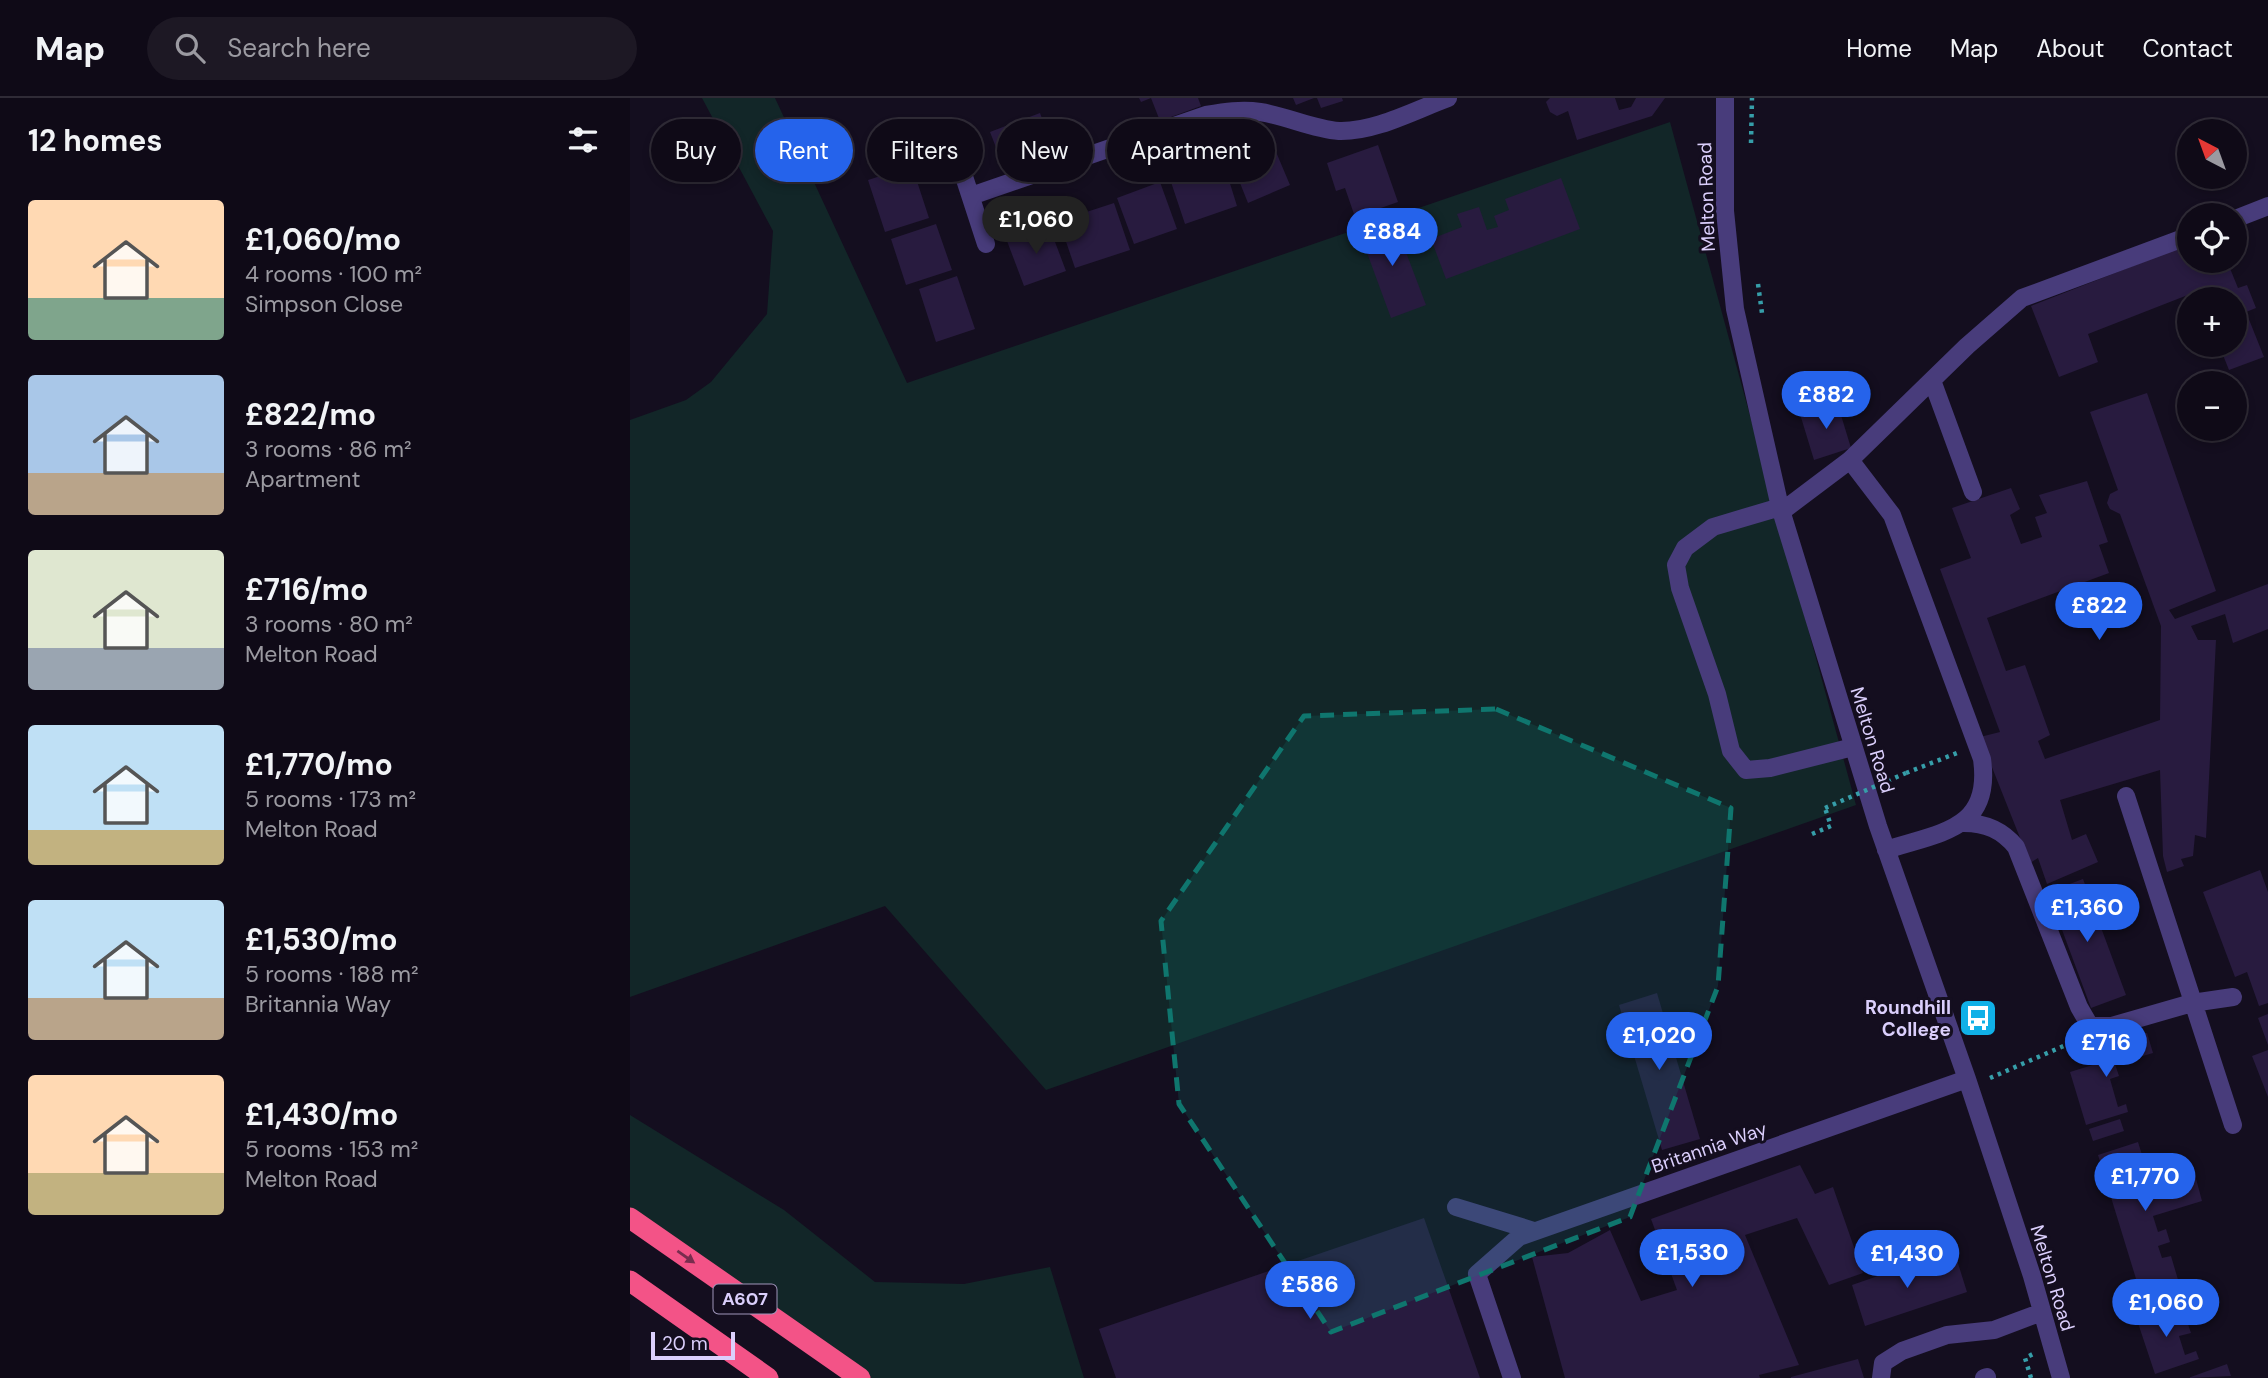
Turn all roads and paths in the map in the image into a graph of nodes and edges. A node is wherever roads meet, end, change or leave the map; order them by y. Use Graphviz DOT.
graph roads {
  1 [pos="1448,98"];
  2 [pos="1725,98"];
  3 [pos="1752,98"];
  4 [pos="1751,148"];
  5 [pos="966,182"];
  6 [pos="971,196"];
  7 [pos="2268,206"];
  8 [pos="2247,214"];
  9 [pos="2177,240"];
  10 [pos="986,244"];
  11 [pos="1757,277"];
  12 [pos="1762,316"];
  13 [pos="1933,383"];
  14 [pos="1850,460"];
  15 [pos="1973,492"];
  16 [pos="1780,510"];
  17 [pos="1853,747"];
  18 [pos="1933,761"];
  19 [pos="1879,779"];
  20 [pos="1883,792"];
  21 [pos="2126,796"];
  22 [pos="1964,823"];
  23 [pos="1812,834"];
  24 [pos="1886,849"];
  25 [pos="2233,997"];
  26 [pos="2192,1003"];
  27 [pos="2091,1026"];
  28 [pos="1983,1066"];
  29 [pos="1967,1079"];
  30 [pos="1988,1079"];
  31 [pos="1992,1092"];
  32 [pos="2233,1125"];
  33 [pos="1456,1208"];
  34 [pos="630,1218"];
  35 [pos="1534,1231"];
  36 [pos="630,1281"];
  37 [pos="2042,1312"];
  38 [pos="768,1378"];
  39 [pos="860,1378"];
  40 [pos="1512,1378"];
  41 [pos="1881,1378"];
  42 [pos="2061,1378"];
  1 -- 6 [label="street"];
  2 -- 16 [label="street, Melton Road"];
  3 -- 4 [label="path"];
  5 -- 6 [label="street"];
  6 -- 10 [label="street"];
  7 -- 8 [label="street"];
  9 -- 13 [label="street"];
  11 -- 12 [label="path"];
  13 -- 14 [label="street"];
  13 -- 15 [label="street"];
  14 -- 16 [label="street"];
  14 -- 22 [label="street"];
  16 -- 17 [label="street, Melton Road"];
  16 -- 17 [label="street"];
  17 -- 24 [label="street, Melton Road"];
  18 -- 23 [label="path, bridge"];
  19 -- 20 [label="path"];
  21 -- 26 [label="street"];
  22 -- 24 [label="street"];
  22 -- 27 [label="street"];
  24 -- 29 [label="street, Melton Road"];
  25 -- 26 [label="street"];
  26 -- 27 [label="street"];
  26 -- 32 [label="street"];
  27 -- 30 [label="path"];
  28 -- 30 [label="path"];
  29 -- 30 [label="path"];
  29 -- 35 [label="street, Britannia Way"];
  29 -- 37 [label="street, Melton Road"];
  30 -- 31 [label="path"];
  33 -- 35 [label="street"];
  34 -- 39 [label="highway, A607, one-way"];
  35 -- 40 [label="street, Britannia Way"];
  36 -- 38 [label="highway, A607"];
  37 -- 41 [label="street"];
  37 -- 42 [label="street, Melton Road"];
}
